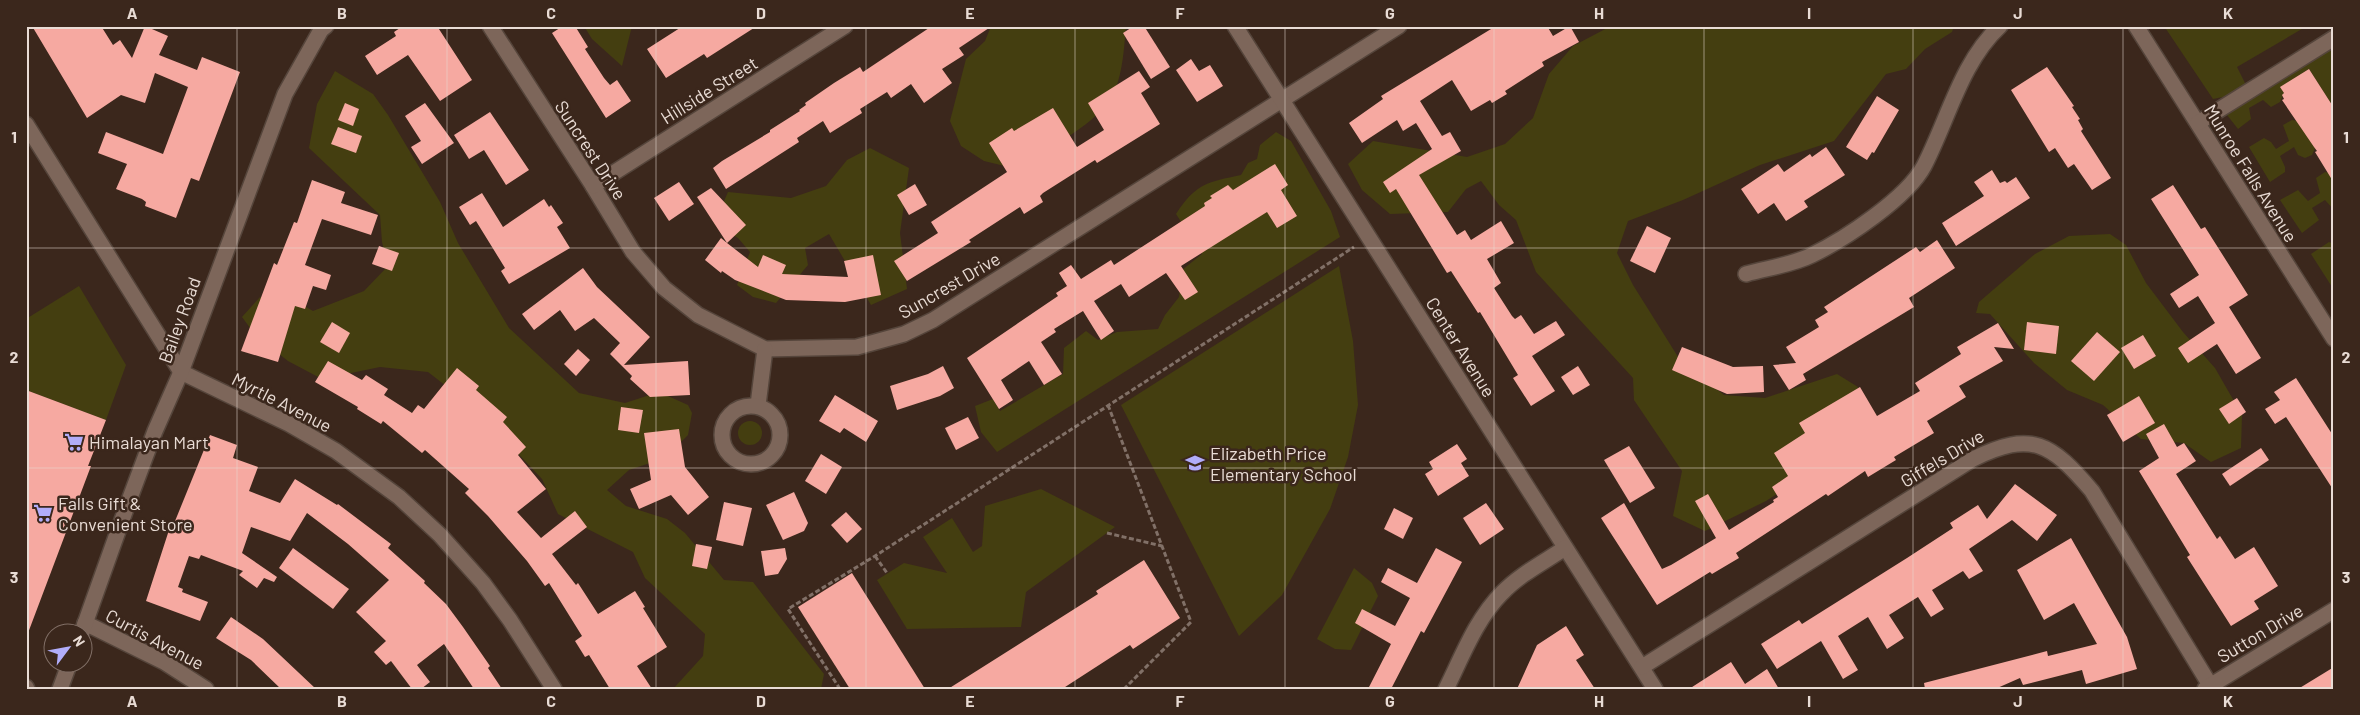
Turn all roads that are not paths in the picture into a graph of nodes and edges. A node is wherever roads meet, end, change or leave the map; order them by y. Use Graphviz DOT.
graph roads {
  1 [pos="490,26"];
  2 [pos="845,26"];
  3 [pos="1235,26"];
  4 [pos="1399,26"];
  5 [pos="2000,26"];
  6 [pos="2136,26"];
  7 [pos="322,27"];
  8 [pos="2334,38"];
  9 [pos="1282,100"];
  10 [pos="2198,123"];
  11 [pos="26,124"];
  12 [pos="593,186"];
  13 [pos="1746,274"];
  14 [pos="2334,340"];
  15 [pos="765,349"];
  16 [pos="181,372"];
  17 [pos="758,405"];
  18 [pos="1564,548"];
  19 [pos="2334,610"];
  20 [pos="85,622"];
  21 [pos="92,632"];
  22 [pos="1642,667"];
  23 [pos="66,672"];
  24 [pos="2208,687"];
  25 [pos="60,689"];
  26 [pos="206,689"];
  27 [pos="554,689"];
  28 [pos="1446,689"];
  29 [pos="1655,689"];
  1 -- 12 [label="street, Suncrest Drive"];
  2 -- 12 [label="street, Hillside Street"];
  3 -- 9 [label="street, Center Avenue"];
  4 -- 9 [label="street, Suncrest Drive"];
  5 -- 13 [label="street"];
  6 -- 10 [label="street, Munroe Falls Avenue"];
  7 -- 16 [label="street, Bailey Road"];
  8 -- 10 [label="street"];
  9 -- 15 [label="street, Suncrest Drive"];
  9 -- 18 [label="street, Center Avenue"];
  10 -- 14 [label="street, Munroe Falls Avenue"];
  11 -- 16 [label="street"];
  12 -- 15 [label="street, Suncrest Drive"];
  15 -- 17 [label="street"];
  16 -- 20 [label="street, Bailey Road"];
  16 -- 27 [label="street, Myrtle Avenue"];
  18 -- 22 [label="street, Center Avenue"];
  18 -- 28 [label="street"];
  19 -- 24 [label="street, Sutton Drive"];
  21 -- 26 [label="street, Curtis Avenue"];
  22 -- 24 [label="street, Giffels Drive"];
  22 -- 29 [label="street, Center Avenue"];
  23 -- 25 [label="street"];
}
